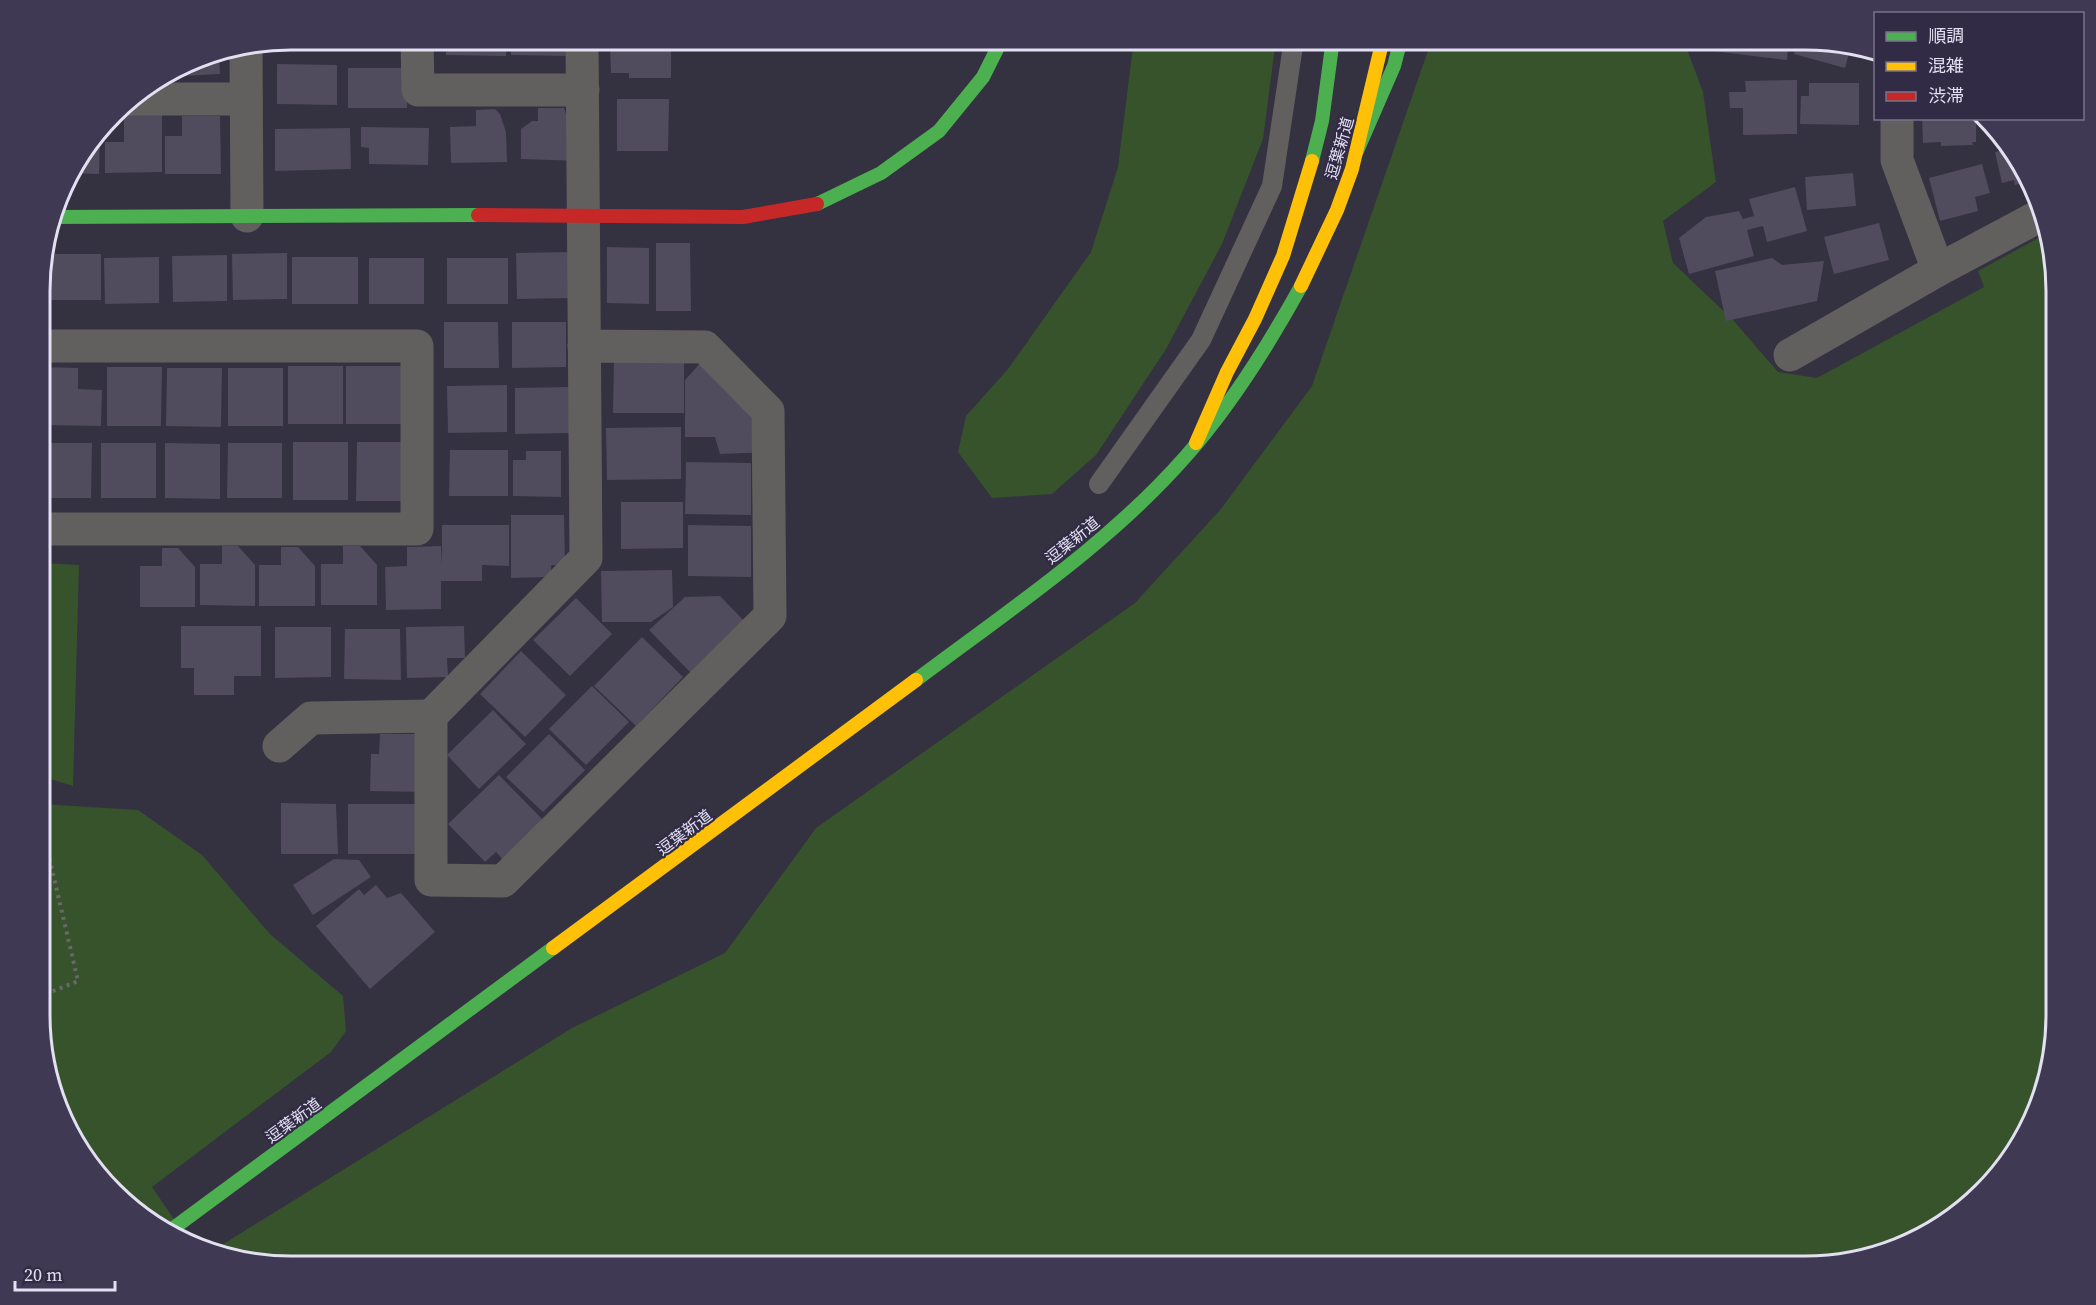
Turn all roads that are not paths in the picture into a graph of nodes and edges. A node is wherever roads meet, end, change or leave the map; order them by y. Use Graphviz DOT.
graph roads {
  1 [pos="417,50"];
  2 [pos="582,50"];
  3 [pos="996,50"];
  4 [pos="1292,50"];
  5 [pos="1332,50"];
  6 [pos="1380,50"];
  7 [pos="1399,50"];
  8 [pos="246,54"];
  9 [pos="583,90"];
  10 [pos="144,99"];
  11 [pos="246,99"];
  12 [pos="1897,120"];
  13 [pos="1357,151"];
  14 [pos="584,215"];
  15 [pos="246,216"];
  16 [pos="61,217"];
  17 [pos="2035,218"];
  18 [pos="1299,250"];
  19 [pos="1938,270"];
  20 [pos="50,346"];
  21 [pos="584,346"];
  22 [pos="1790,355"];
  23 [pos="1196,443"];
  24 [pos="1099,484"];
  25 [pos="50,529"];
  26 [pos="431,716"];
  27 [pos="279,746"];
  28 [pos="176,1226"];
  1 -- 9 [label="street"];
  2 -- 9 [label="street"];
  3 -- 14 [label="main road"];
  4 -- 24 [label="lane"];
  5 -- 23 [label="main road"];
  6 -- 13 [label="main road, 逗葉新道"];
  7 -- 13 [label="main road"];
  8 -- 11 [label="street"];
  9 -- 14 [label="street"];
  10 -- 11 [label="street"];
  11 -- 15 [label="street"];
  12 -- 19 [label="street"];
  13 -- 23 [label="main road, 逗葉新道"];
  14 -- 15 [label="main road"];
  14 -- 21 [label="street"];
  15 -- 16 [label="main road"];
  17 -- 19 [label="street"];
  18 -- 23 [label="main road, 逗葉新道"];
  19 -- 22 [label="street"];
  20 -- 25 [label="street"];
  21 -- 26 [label="street"];
  21 -- 26 [label="street"];
  23 -- 28 [label="main road, 逗葉新道"];
  26 -- 27 [label="street"];
}
